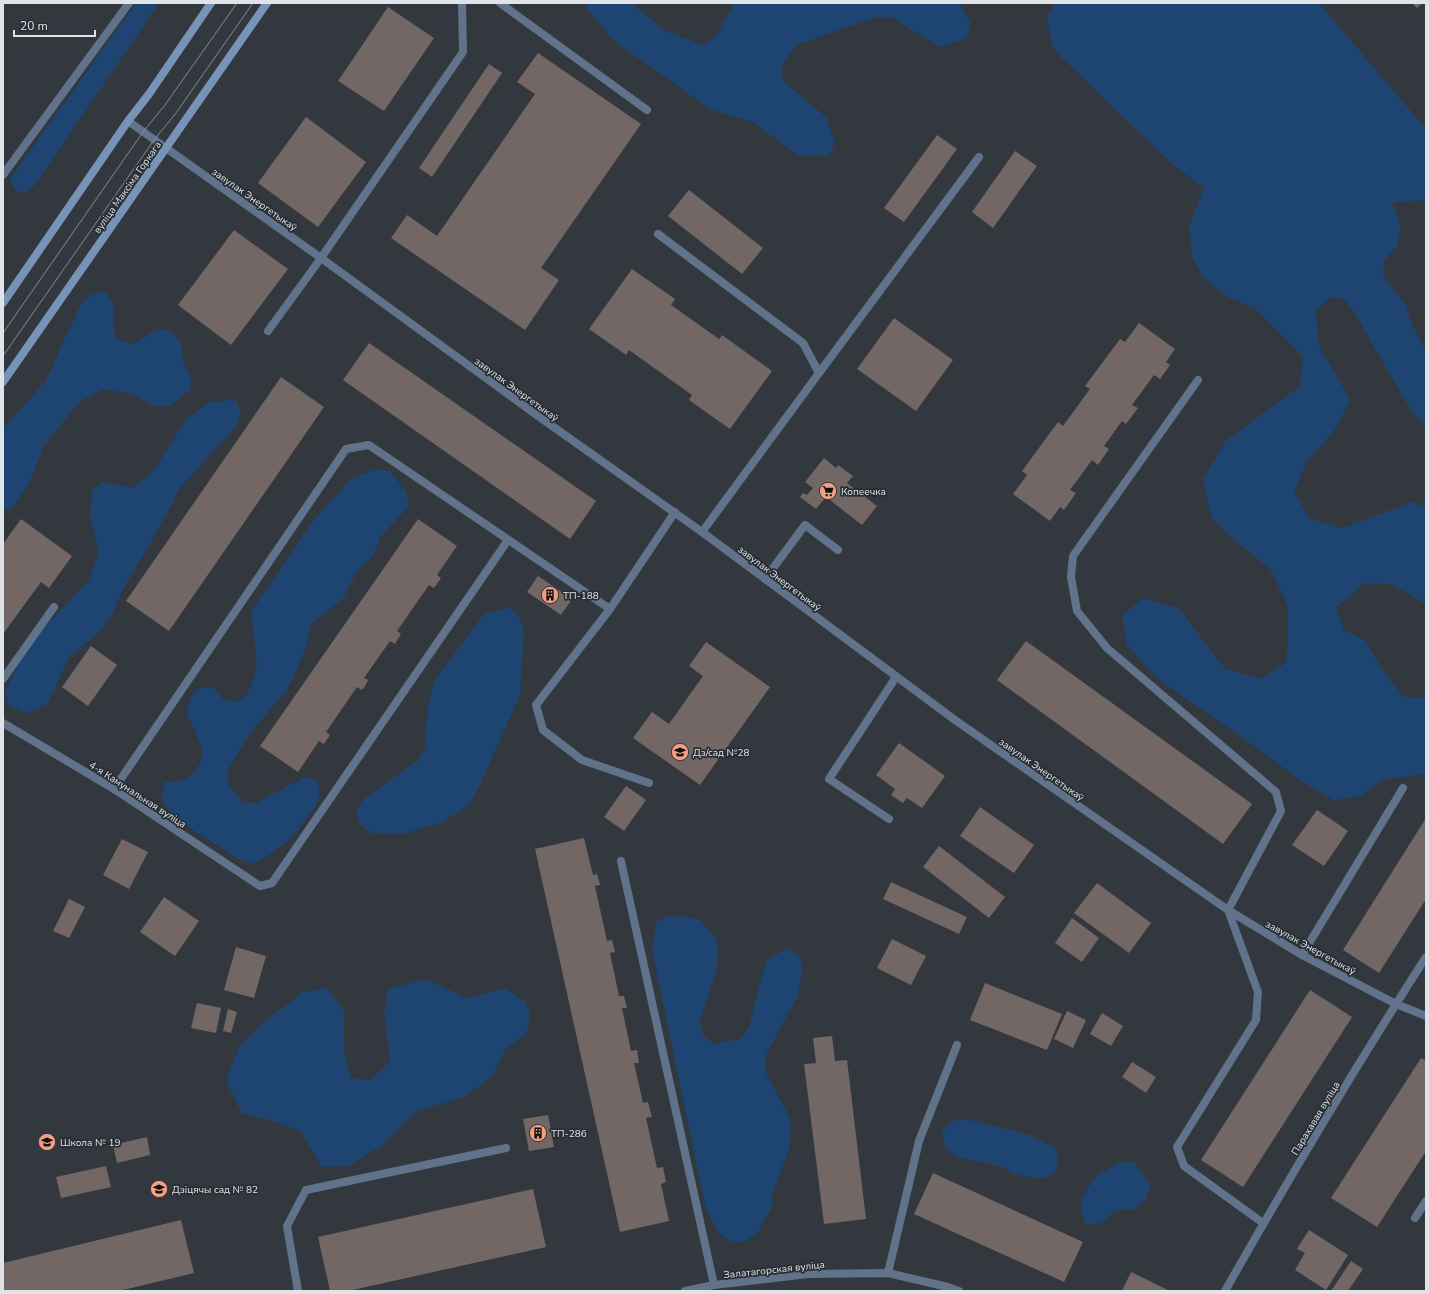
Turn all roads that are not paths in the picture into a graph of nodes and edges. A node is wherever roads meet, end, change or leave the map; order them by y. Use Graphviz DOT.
graph roads {
  1 [pos="129,3"];
  2 [pos="211,3"];
  3 [pos="267,3"];
  4 [pos="462,3"];
  5 [pos="500,3"];
  6 [pos="647,110"];
  7 [pos="128,121"];
  8 [pos="166,148"];
  9 [pos="979,158"];
  10 [pos="3,175"];
  11 [pos="658,234"];
  12 [pos="321,258"];
  13 [pos="3,303"];
  14 [pos="268,331"];
  15 [pos="818,373"];
  16 [pos="1198,380"];
  17 [pos="3,382"];
  18 [pos="675,512"];
  19 [pos="702,532"];
  20 [pos="508,540"];
  21 [pos="838,550"];
  22 [pos="765,579"];
  23 [pos="54,607"];
  24 [pos="610,609"];
  25 [pos="896,677"];
  26 [pos="3,679"];
  27 [pos="3,723"];
  28 [pos="649,783"];
  29 [pos="1403,788"];
  30 [pos="114,789"];
  31 [pos="889,819"];
  32 [pos="621,861"];
  33 [pos="1228,910"];
  34 [pos="1302,955"];
  35 [pos="1426,957"];
  36 [pos="1396,1004"];
  37 [pos="1426,1016"];
  38 [pos="957,1045"];
  39 [pos="506,1148"];
  40 [pos="1426,1201"];
  41 [pos="1415,1218"];
  42 [pos="1263,1223"];
  43 [pos="888,1273"];
  44 [pos="714,1285"];
  45 [pos="947,1289"];
  46 [pos="298,1291"];
  47 [pos="685,1291"];
  48 [pos="958,1291"];
  49 [pos="1225,1291"];
  1 -- 10 [label="street"];
  2 -- 7 [label="main road"];
  3 -- 8 [label="main road, вуліца Максіма Горкага"];
  4 -- 12 [label="street"];
  5 -- 6 [label="street"];
  7 -- 8 [label="street, завулак Энергетыкаў"];
  7 -- 13 [label="main road"];
  8 -- 12 [label="street, завулак Энергетыкаў"];
  8 -- 17 [label="main road, вуліца Максіма Горкага"];
  9 -- 15 [label="street"];
  11 -- 15 [label="street"];
  12 -- 14 [label="street"];
  12 -- 18 [label="street, завулак Энергетыкаў"];
  15 -- 19 [label="street"];
  16 -- 33 [label="street"];
  18 -- 19 [label="street, завулак Энергетыкаў"];
  18 -- 24 [label="street"];
  19 -- 22 [label="street, завулак Энергетыкаў"];
  20 -- 24 [label="street"];
  20 -- 30 [label="street"];
  20 -- 30 [label="street, 4-я Камунальная вуліца"];
  21 -- 22 [label="street"];
  22 -- 25 [label="street, завулак Энергетыкаў"];
  23 -- 26 [label="street"];
  24 -- 28 [label="street"];
  25 -- 31 [label="street"];
  25 -- 33 [label="street, завулак Энергетыкаў"];
  27 -- 30 [label="street, 4-я Камунальная вуліца"];
  29 -- 34 [label="street"];
  32 -- 44 [label="street"];
  33 -- 34 [label="street, завулак Энергетыкаў"];
  33 -- 42 [label="street"];
  34 -- 36 [label="street, завулак Энергетыкаў"];
  35 -- 36 [label="street, Парахавая вуліца"];
  36 -- 37 [label="street, завулак Энергетыкаў"];
  36 -- 42 [label="street, Парахавая вуліца"];
  38 -- 43 [label="street"];
  39 -- 46 [label="street"];
  40 -- 41 [label="street"];
  42 -- 49 [label="street, Парахавая вуліца"];
  43 -- 44 [label="street, Залатагорская вуліца"];
  43 -- 45 [label="street, Залатагорская вуліца"];
  44 -- 47 [label="street, Залатагорская вуліца"];
  45 -- 48 [label="street, Залатагорская вуліца"];
}
